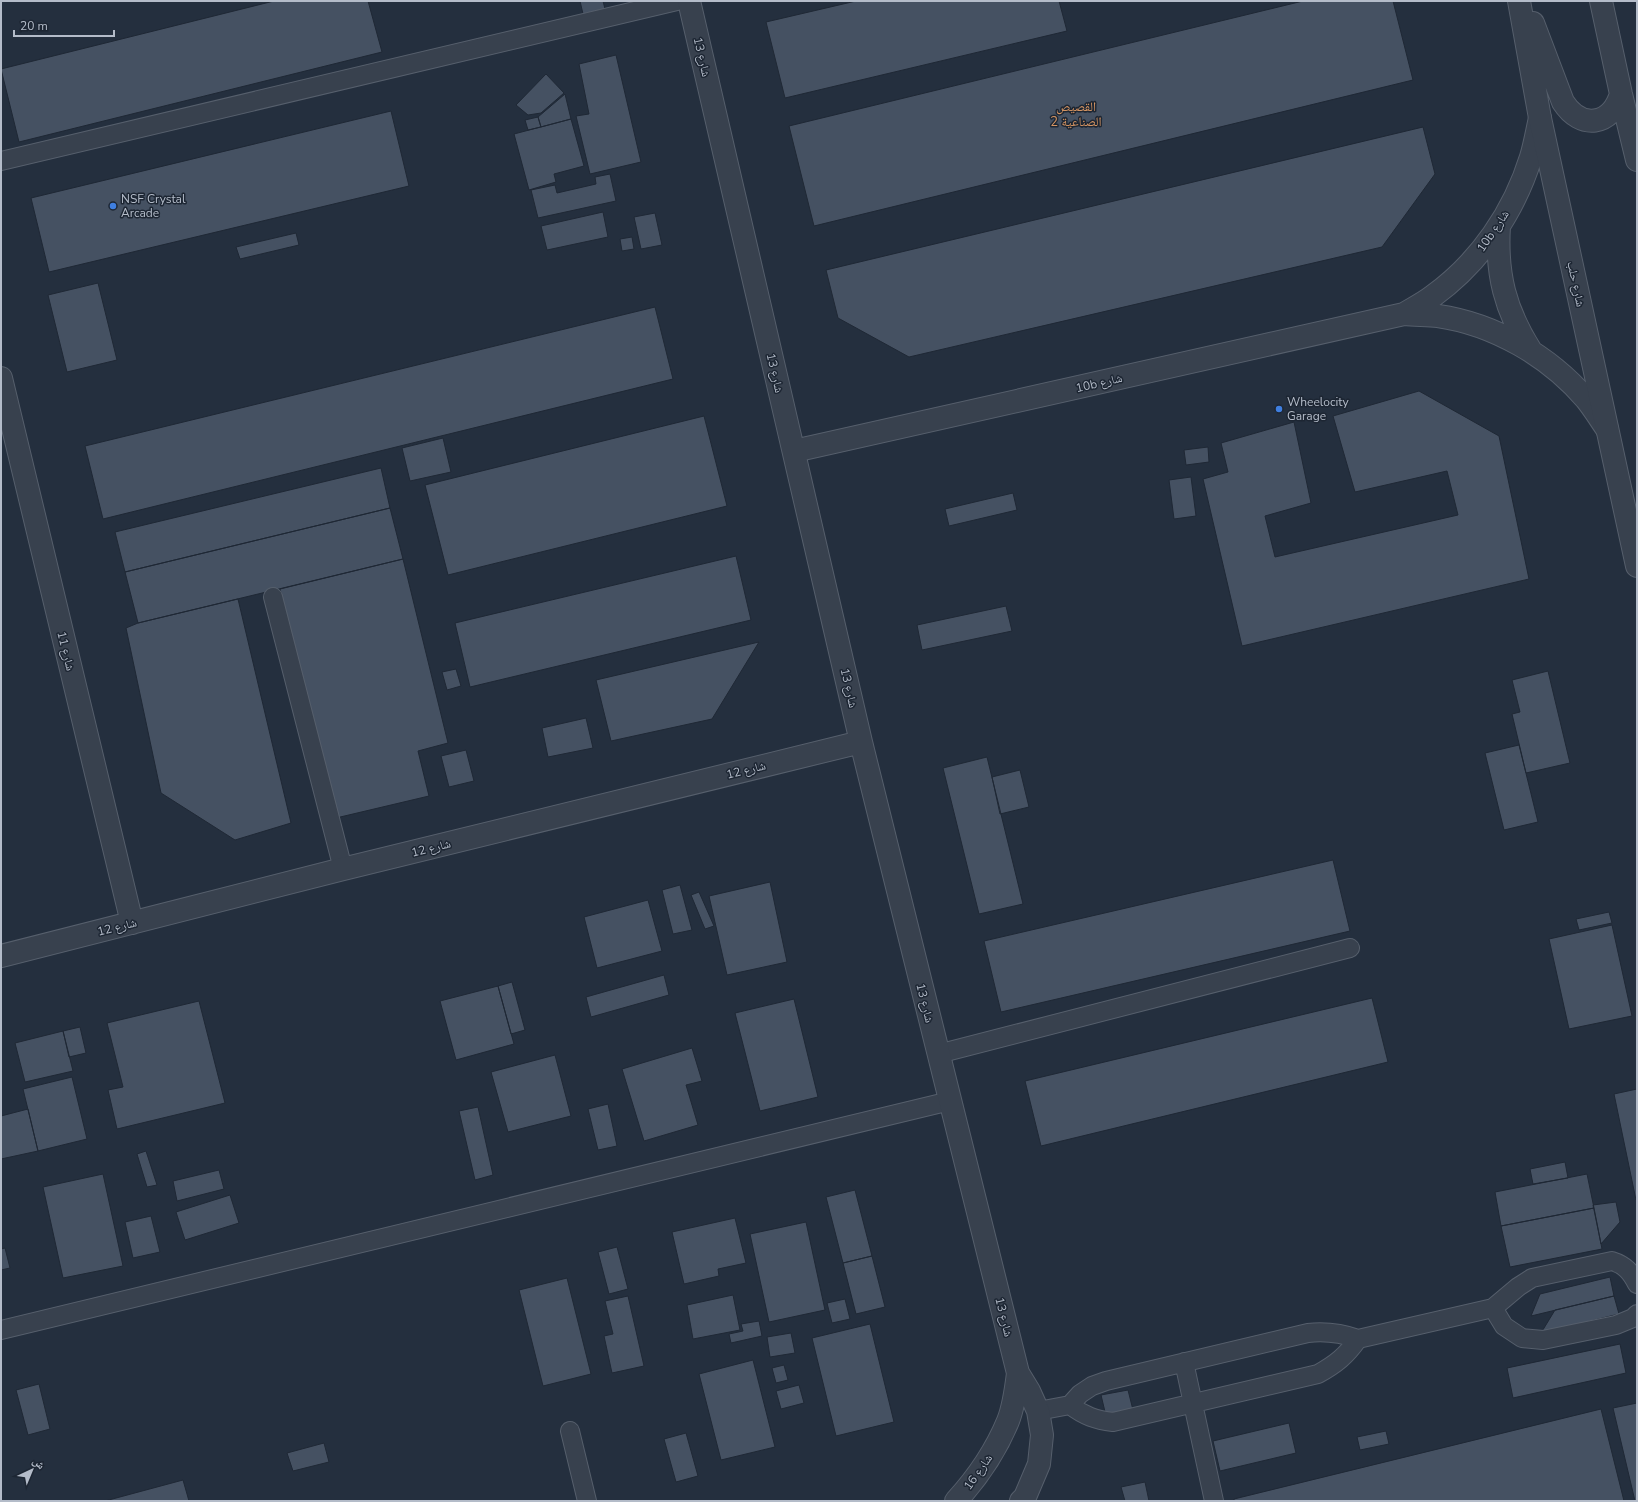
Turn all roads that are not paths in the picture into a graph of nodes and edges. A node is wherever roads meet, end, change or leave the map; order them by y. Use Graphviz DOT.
graph roads {
  1 [pos="677,1"];
  2 [pos="689,1"];
  3 [pos="1519,1"];
  4 [pos="1525,1"];
  5 [pos="1601,1"];
  6 [pos="1621,94"];
  7 [pos="1540,118"];
  8 [pos="1637,160"];
  9 [pos="1,161"];
  10 [pos="1499,226"];
  11 [pos="1404,314"];
  12 [pos="1532,352"];
  13 [pos="1,378"];
  14 [pos="1607,429"];
  15 [pos="794,451"];
  16 [pos="1637,566"];
  17 [pos="273,597"];
  18 [pos="862,742"];
  19 [pos="343,869"];
  20 [pos="132,923"];
  21 [pos="1350,948"];
  22 [pos="1,956"];
  23 [pos="938,1054"];
  24 [pos="950,1101"];
  25 [pos="1637,1284"];
  26 [pos="1493,1308"];
  27 [pos="1637,1314"];
  28 [pos="1,1330"];
  29 [pos="1358,1339"];
  30 [pos="1184,1362"];
  31 [pos="1018,1373"];
  32 [pos="1193,1403"];
  33 [pos="1070,1405"];
  34 [pos="1038,1411"];
  35 [pos="570,1431"];
  36 [pos="998,1442"];
  37 [pos="587,1501"];
  38 [pos="956,1501"];
  39 [pos="1021,1501"];
  40 [pos="1214,1501"];
  1 -- 9 [label="lane"];
  2 -- 15 [label="street, شارع 13"];
  3 -- 7 [label="street, شارع حلب"];
  4 -- 6 [label="street"];
  5 -- 6 [label="street"];
  6 -- 8 [label="street"];
  7 -- 10 [label="street, 10b شارع"];
  7 -- 14 [label="street, شارع حلب"];
  10 -- 11 [label="street, 10b شارع"];
  10 -- 12 [label="street"];
  11 -- 12 [label="street, 10b شارع"];
  11 -- 15 [label="street, 10b شارع"];
  12 -- 14 [label="street, 10b شارع"];
  13 -- 20 [label="street, شارع 11"];
  14 -- 16 [label="street, شارع حلب"];
  15 -- 18 [label="street, شارع 13"];
  17 -- 19 [label="lane"];
  18 -- 19 [label="street, شارع 12"];
  18 -- 23 [label="street, شارع 13"];
  19 -- 20 [label="street, شارع 12"];
  20 -- 22 [label="street, شارع 12"];
  21 -- 23 [label="lane"];
  23 -- 24 [label="street, شارع 13"];
  24 -- 28 [label="lane"];
  24 -- 31 [label="street, شارع 13"];
  25 -- 26 [label="lane"];
  26 -- 27 [label="lane"];
  26 -- 29 [label="lane"];
  29 -- 30 [label="lane"];
  29 -- 32 [label="lane"];
  30 -- 32 [label="lane"];
  30 -- 33 [label="lane"];
  31 -- 34 [label="street, شارع 13"];
  31 -- 36 [label="street, شارع 13"];
  32 -- 33 [label="lane"];
  32 -- 40 [label="lane"];
  33 -- 34 [label="lane"];
  34 -- 39 [label="street"];
  35 -- 37 [label="lane"];
  36 -- 38 [label="street, شارع 16"];
}
